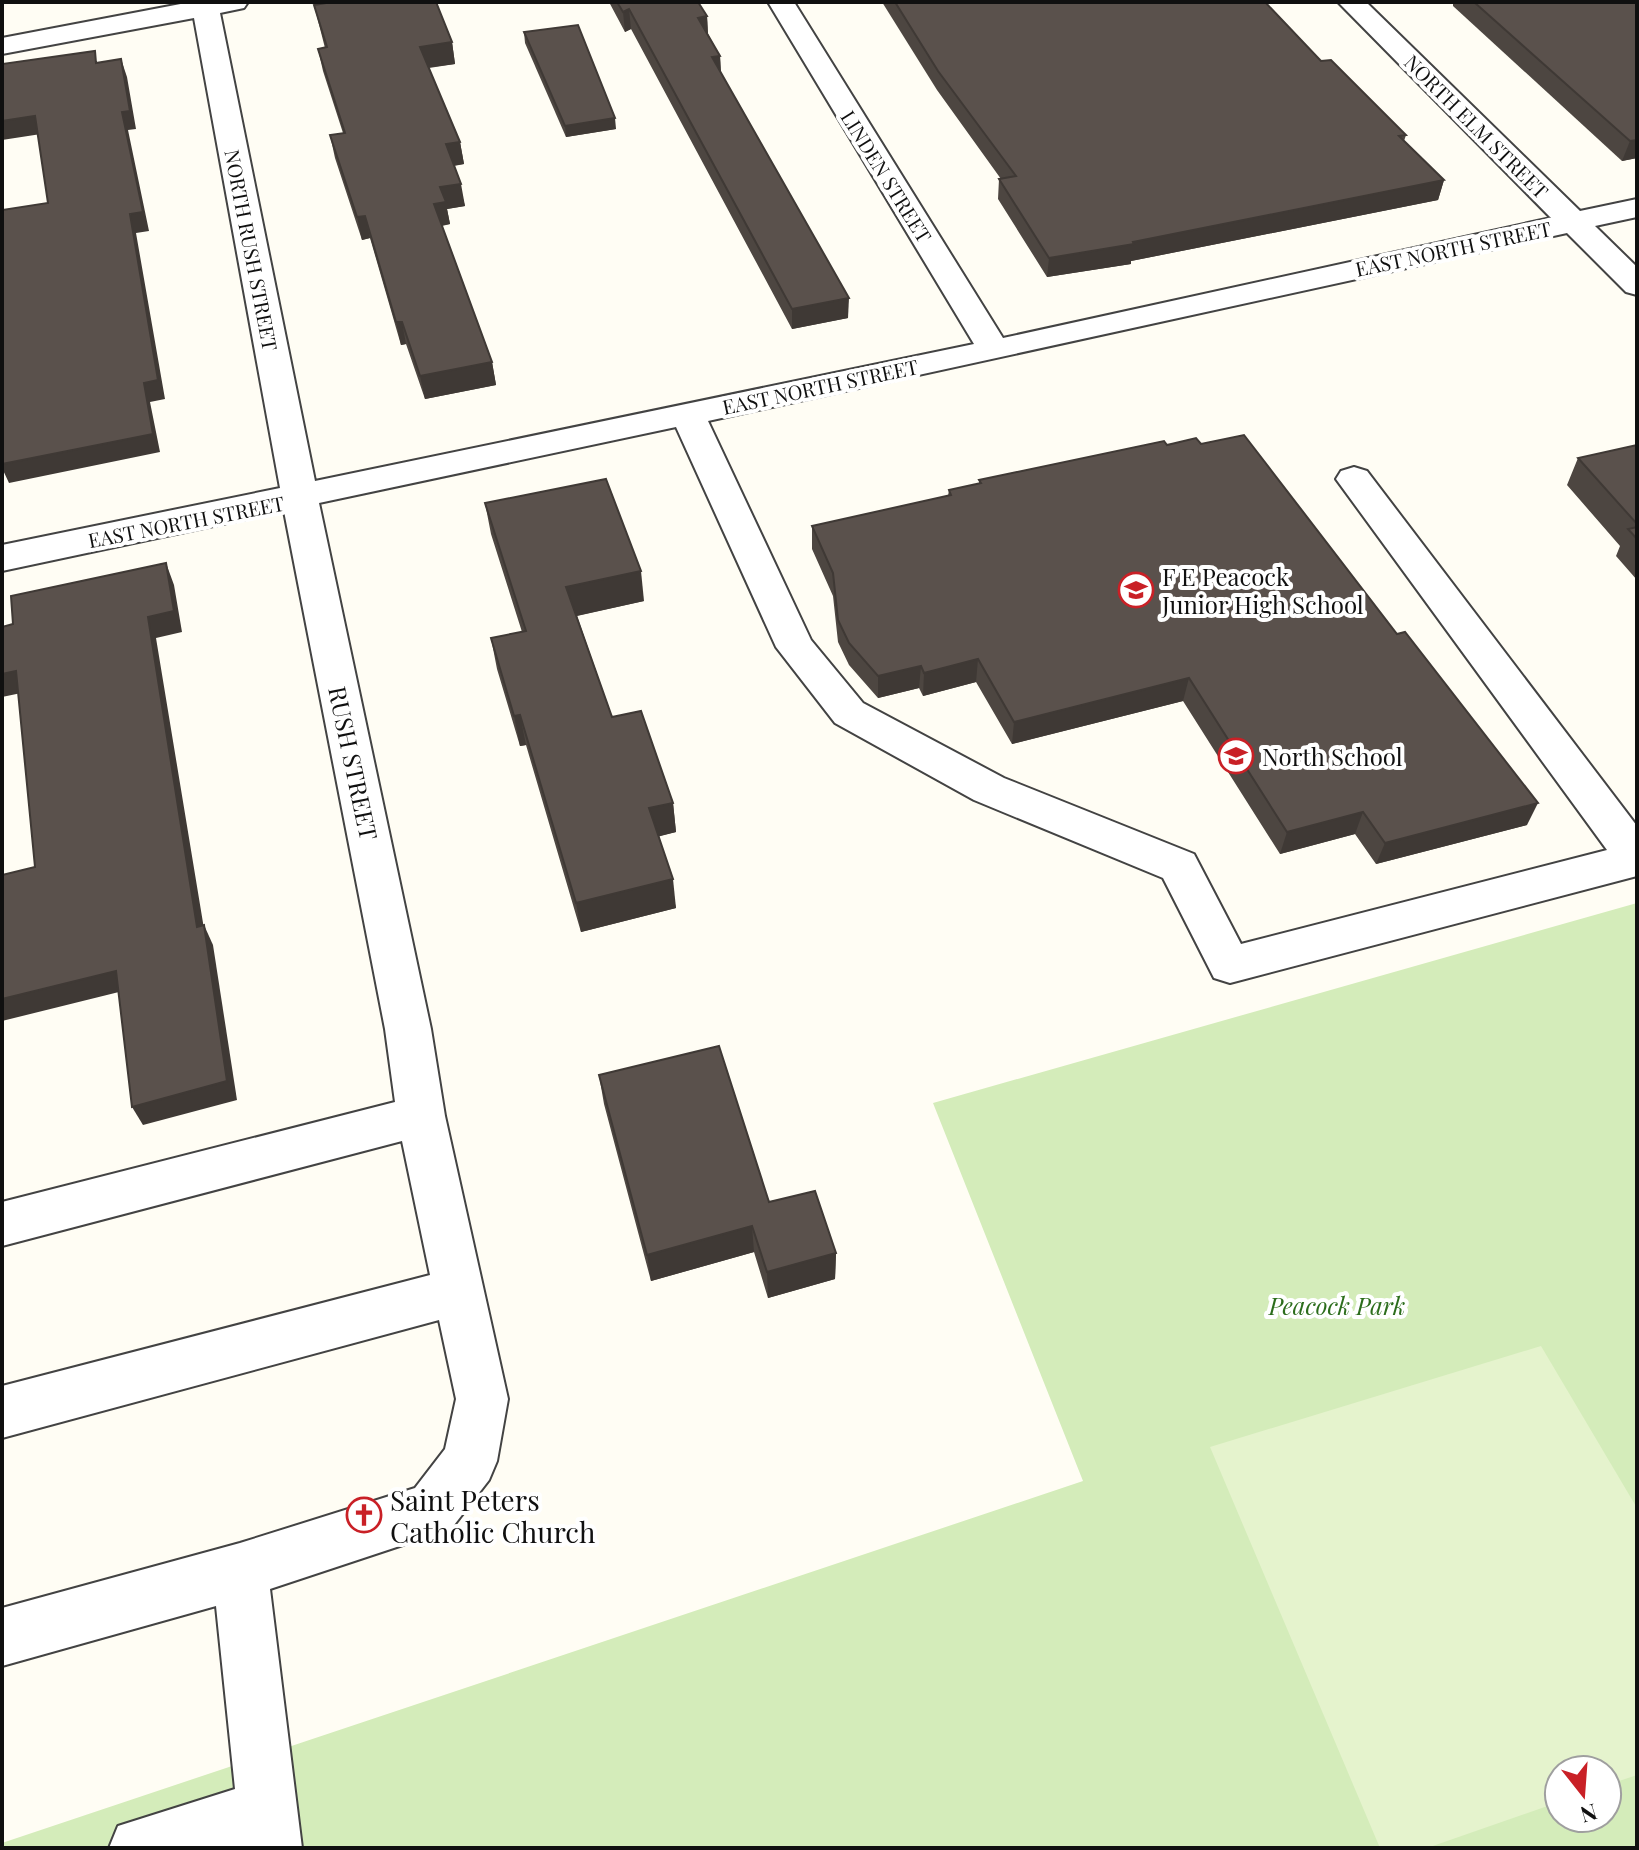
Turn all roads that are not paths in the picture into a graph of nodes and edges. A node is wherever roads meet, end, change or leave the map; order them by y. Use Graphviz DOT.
graph roads {
  1 [pos="781,2"];
  2 [pos="1351,2"];
  3 [pos="215,4"];
  4 [pos="2,46"];
  5 [pos="1637,208"];
  6 [pos="1573,221"];
  7 [pos="1637,285"];
  8 [pos="994,350"];
  9 [pos="688,415"];
  10 [pos="1354,479"];
  11 [pos="300,498"];
  12 [pos="2,558"];
  13 [pos="1637,858"];
  14 [pos="421,1116"];
  15 [pos="2,1224"];
  16 [pos="459,1291"];
  17 [pos="2,1412"];
  18 [pos="240,1571"];
  19 [pos="2,1637"];
  20 [pos="269,1828"];
  21 [pos="140,1848"];
  1 -- 8 [label="street, LINDEN STREET"];
  2 -- 6 [label="street, NORTH ELM STREET"];
  3 -- 4 [label="street"];
  3 -- 11 [label="street, NORTH RUSH STREET"];
  5 -- 6 [label="street, EAST NORTH STREET"];
  6 -- 7 [label="street, NORTH ELM STREET"];
  6 -- 8 [label="street, EAST NORTH STREET"];
  8 -- 9 [label="street, EAST NORTH STREET"];
  9 -- 11 [label="street, EAST NORTH STREET"];
  9 -- 13 [label="street"];
  10 -- 13 [label="street"];
  11 -- 12 [label="street, EAST NORTH STREET"];
  11 -- 14 [label="street, RUSH STREET"];
  14 -- 15 [label="street"];
  14 -- 16 [label="street, RUSH STREET"];
  16 -- 17 [label="street"];
  16 -- 18 [label="street, RUSH STREET"];
  18 -- 19 [label="street, RUSH STREET"];
  18 -- 20 [label="street"];
  20 -- 21 [label="street"];
}
